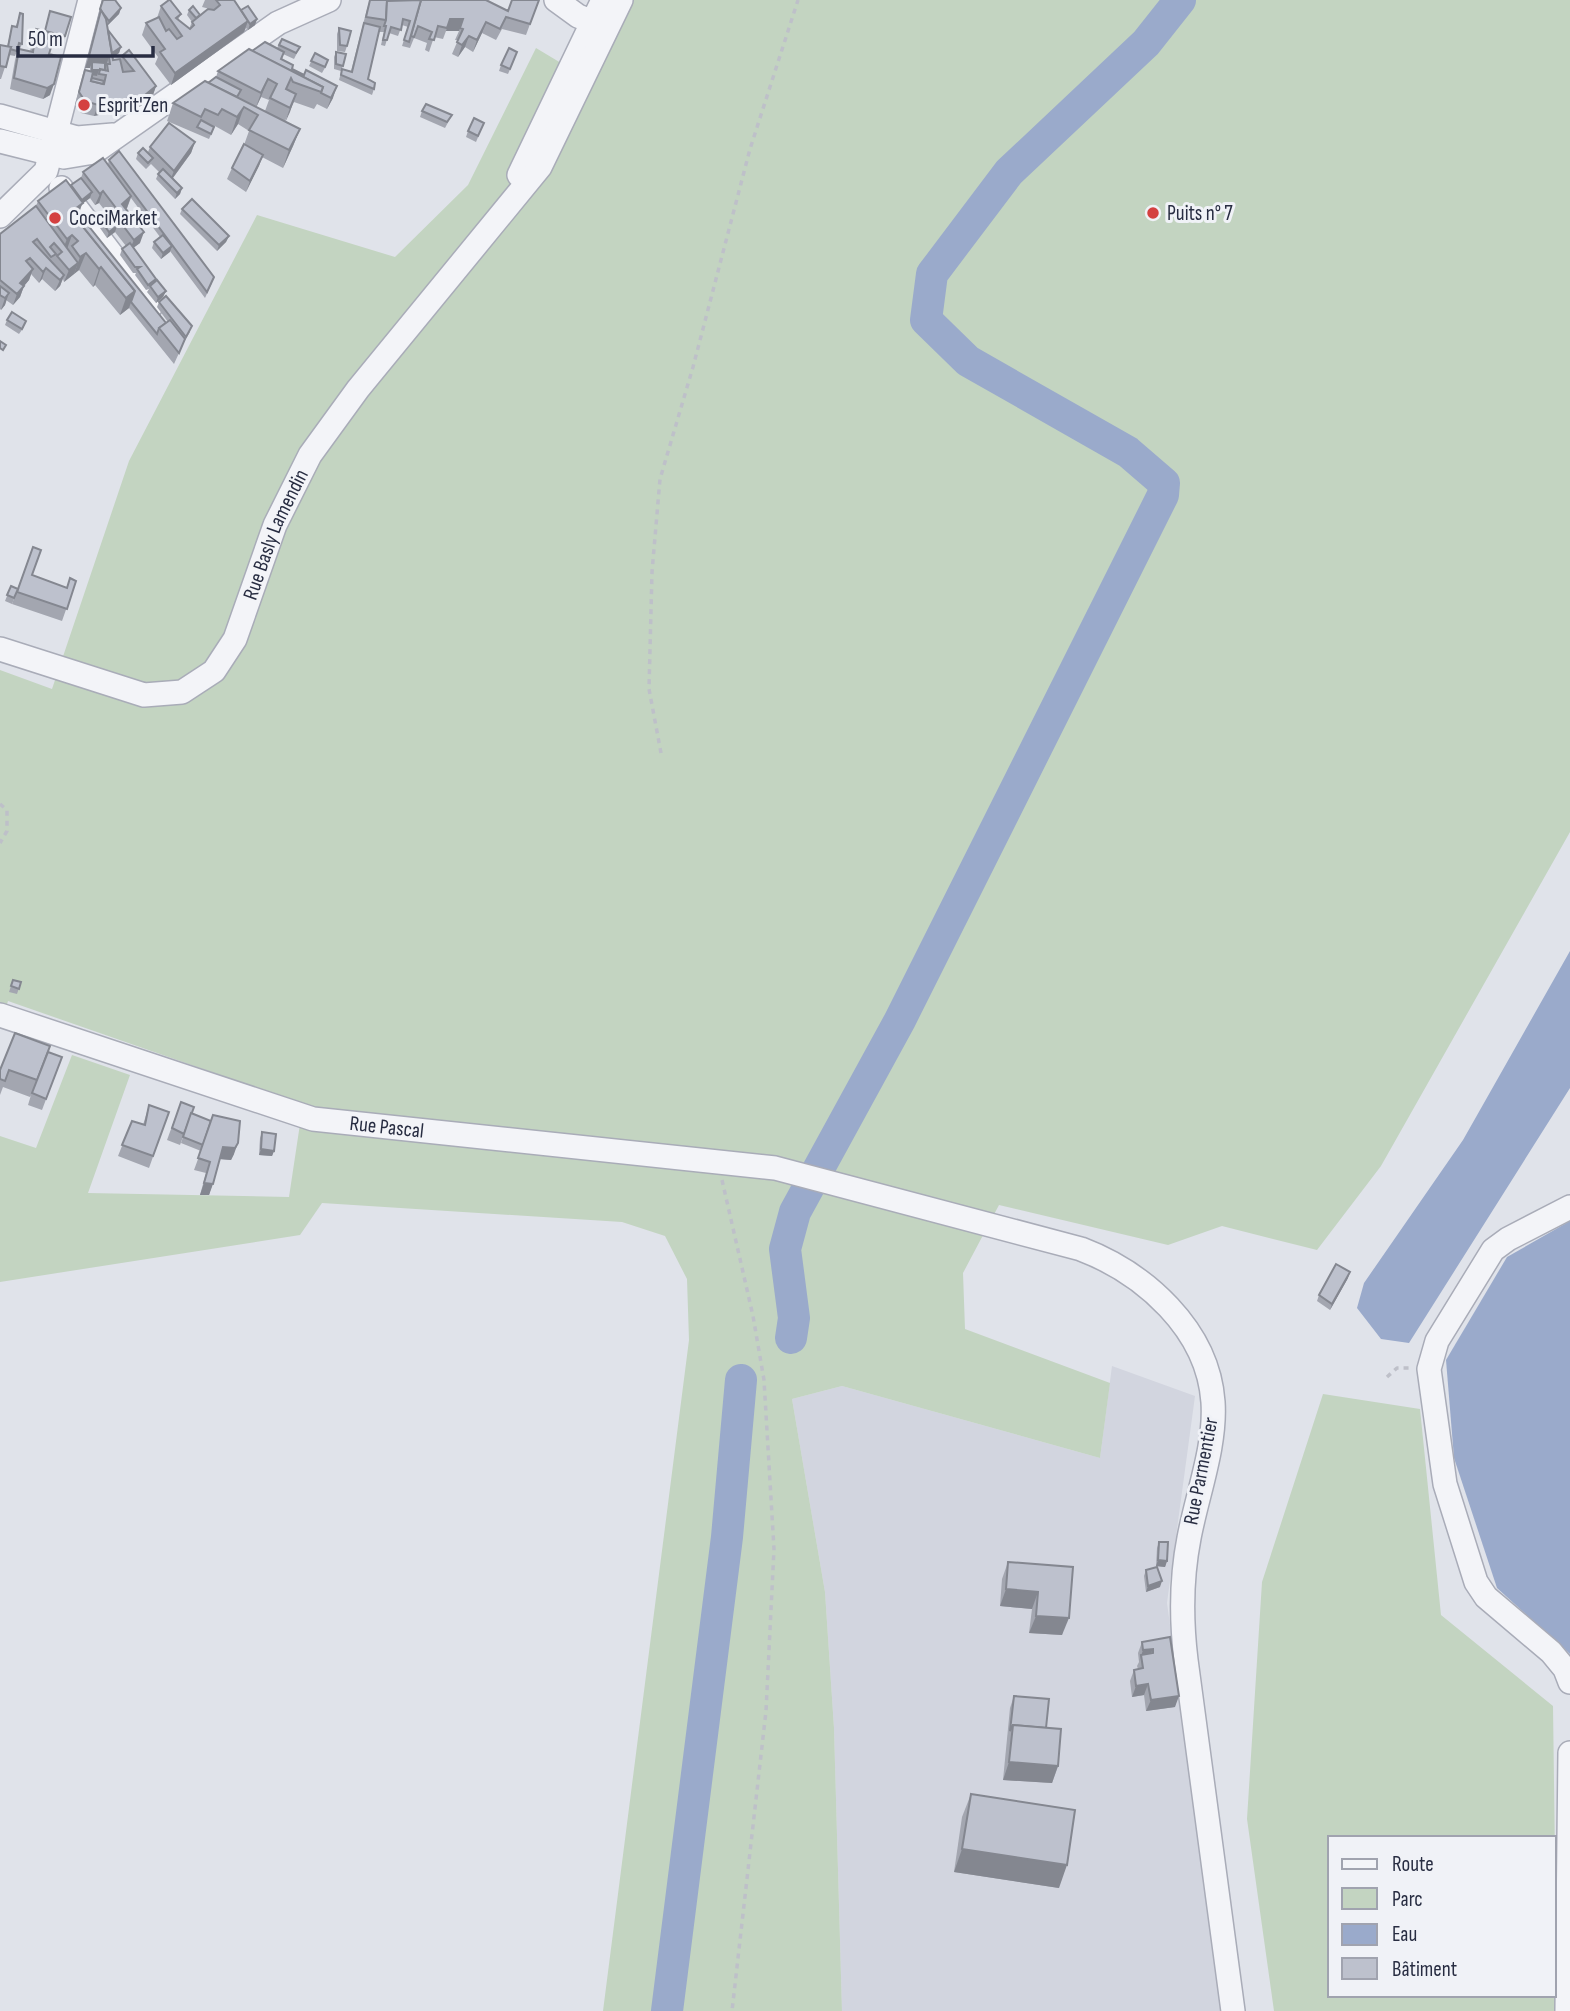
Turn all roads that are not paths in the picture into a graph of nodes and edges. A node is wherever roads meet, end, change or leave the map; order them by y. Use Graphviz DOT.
graph roads {
  1 [pos="90,0"];
  2 [pos="329,0"];
  3 [pos="556,0"];
  4 [pos="615,0"];
  5 [pos="601,25"];
  6 [pos="0,116"];
  7 [pos="0,141"];
  8 [pos="50,154"];
  9 [pos="0,216"];
  10 [pos="162,320"];
  11 [pos="0,649"];
  12 [pos="0,1015"];
  13 [pos="789,1170"];
  14 [pos="1570,1207"];
  15 [pos="1570,1682"];
  16 [pos="1570,1753"];
  17 [pos="1233,2011"];
  18 [pos="1567,2011"];
  1 -- 8 [label="street"];
  2 -- 8 [label="street"];
  3 -- 5 [label="street"];
  4 -- 5 [label="street, Rue Basly Lamendin"];
  5 -- 11 [label="street, Rue Basly Lamendin"];
  6 -- 8 [label="street"];
  7 -- 8 [label="street"];
  8 -- 9 [label="street"];
  8 -- 10 [label="street"];
  12 -- 13 [label="street, Rue Pascal"];
  13 -- 17 [label="street, Rue Parmentier"];
  14 -- 15 [label="street"];
  16 -- 18 [label="street"];
}
